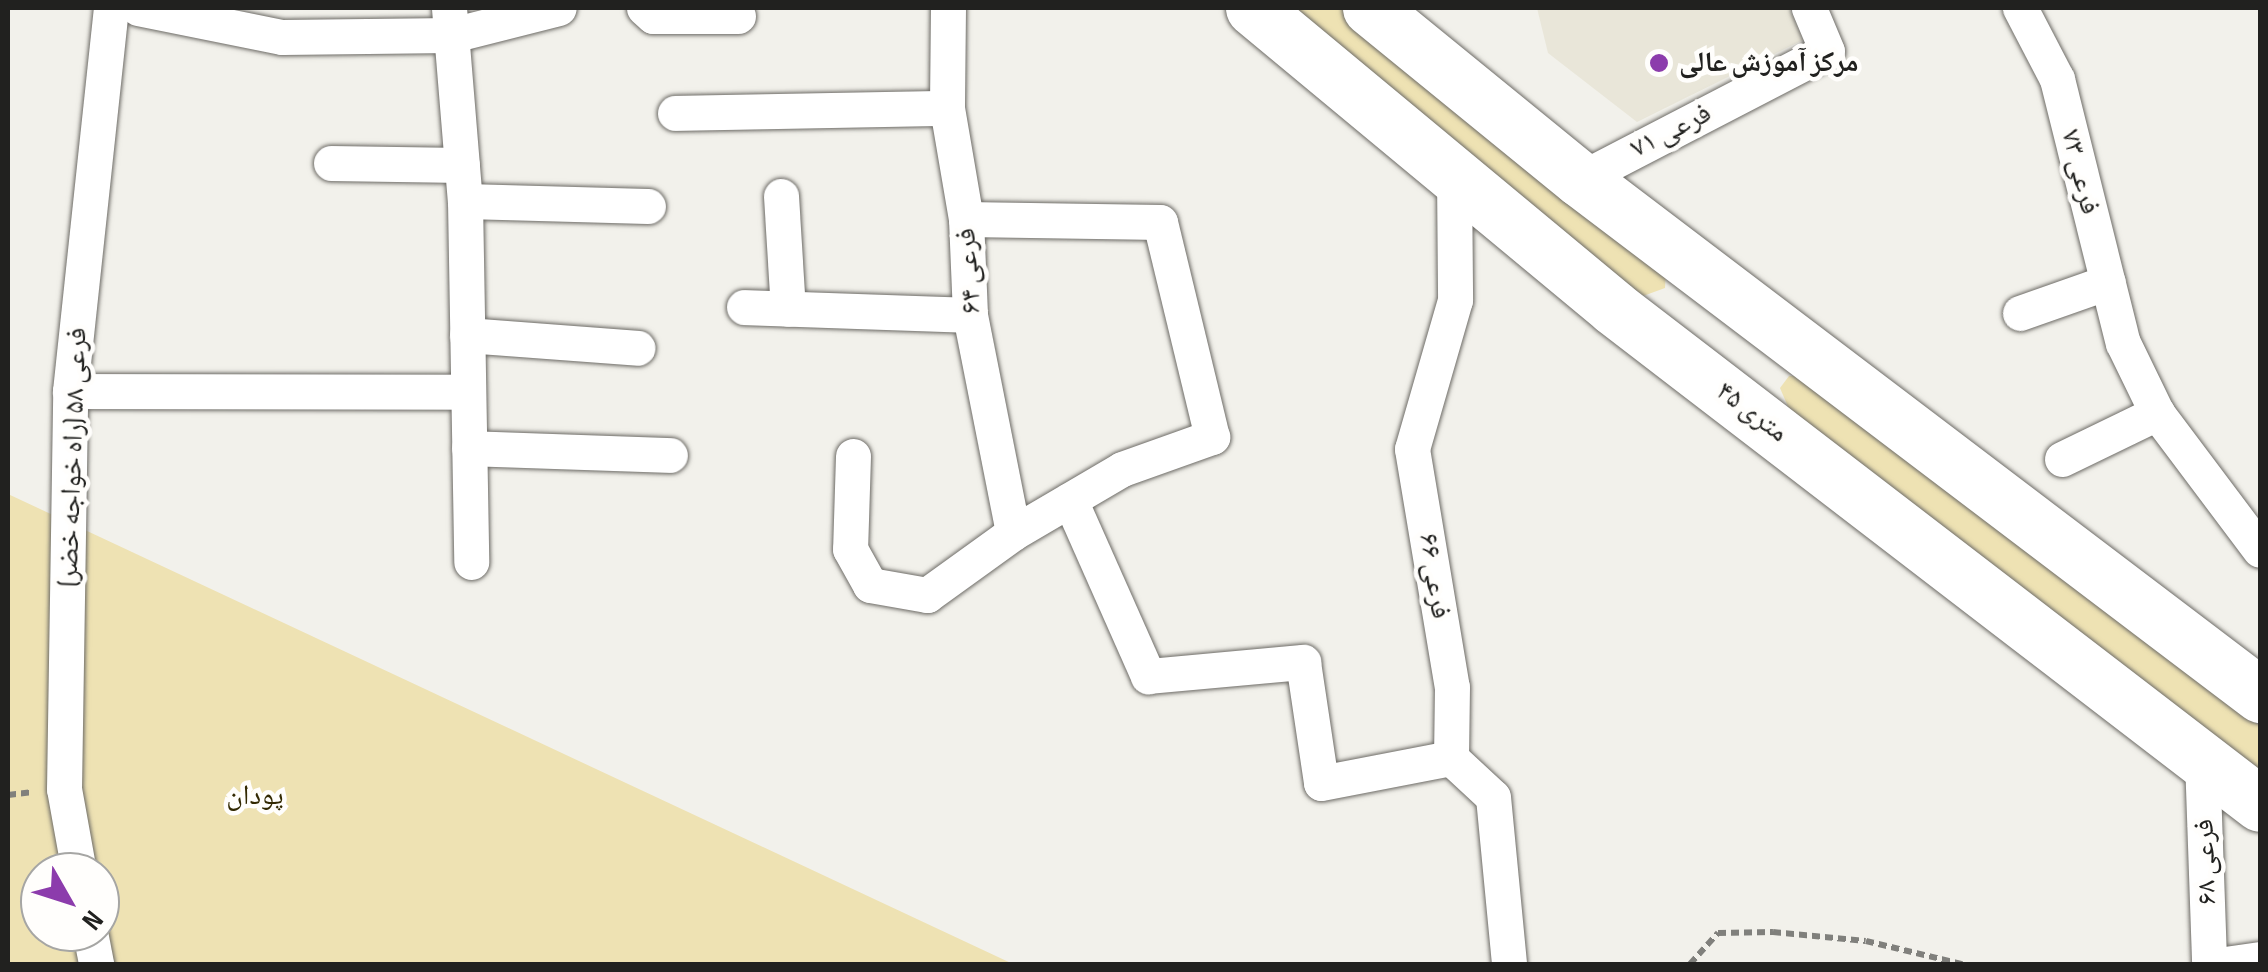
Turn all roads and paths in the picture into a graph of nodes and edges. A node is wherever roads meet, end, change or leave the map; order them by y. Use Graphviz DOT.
graph roads {
  1 [pos="111,8"];
  2 [pos="138,8"];
  3 [pos="559,8"];
  4 [pos="644,8"];
  5 [pos="948,8"];
  6 [pos="1253,8"];
  7 [pos="1370,8"];
  8 [pos="1809,8"];
  9 [pos="2020,8"];
  10 [pos="738,16"];
  11 [pos="450,21"];
  12 [pos="947,108"];
  13 [pos="675,113"];
  14 [pos="331,163"];
  15 [pos="462,165"];
  16 [pos="1454,176"];
  17 [pos="1580,178"];
  18 [pos="782,196"];
  19 [pos="465,201"];
  20 [pos="648,206"];
  21 [pos="966,219"];
  22 [pos="2108,282"];
  23 [pos="744,306"];
  24 [pos="788,309"];
  25 [pos="2020,313"];
  26 [pos="970,316"];
  27 [pos="467,334"];
  28 [pos="638,348"];
  29 [pos="70,391"];
  30 [pos="468,392"];
  31 [pos="2157,412"];
  32 [pos="469,448"];
  33 [pos="670,455"];
  34 [pos="852,456"];
  35 [pos="2062,459"];
  36 [pos="1070,500"];
  37 [pos="1013,533"];
  38 [pos="2260,550"];
  39 [pos="471,562"];
  40 [pos="2260,696"];
  41 [pos="1451,758"];
  42 [pos="2202,758"];
  43 [pos="2260,804"];
  44 [pos="75,852"];
  45 [pos="2260,959"];
  46 [pos="1509,964"];
  47 [pos="1690,964"];
  48 [pos="1962,964"];
  49 [pos="2209,964"];
  50 [pos="2224,964"];
  1 -- 29 [label="street, فرعی ۵۸ (راه خواجه خضر)"];
  2 -- 11 [label="street"];
  3 -- 11 [label="street"];
  4 -- 10 [label="street"];
  5 -- 12 [label="street, فرعی ۶۴"];
  6 -- 16 [label="main road, ۴۵ متری"];
  7 -- 17 [label="main road"];
  8 -- 17 [label="street, فرعی ۷۱"];
  9 -- 22 [label="street, فرعی ۷۳"];
  11 -- 15 [label="street"];
  12 -- 13 [label="street"];
  12 -- 21 [label="street, فرعی ۶۴"];
  14 -- 15 [label="street"];
  15 -- 19 [label="street"];
  16 -- 41 [label="street, فرعی ۶۶"];
  16 -- 42 [label="main road, ۴۵ متری"];
  17 -- 40 [label="main road"];
  18 -- 24 [label="street"];
  19 -- 20 [label="street"];
  19 -- 27 [label="street"];
  21 -- 26 [label="street, فرعی ۶۴"];
  21 -- 36 [label="street"];
  22 -- 25 [label="street"];
  22 -- 31 [label="street, فرعی ۷۳"];
  23 -- 24 [label="street"];
  24 -- 26 [label="street"];
  26 -- 37 [label="street, فرعی ۶۴"];
  27 -- 28 [label="street"];
  27 -- 30 [label="street"];
  29 -- 30 [label="street"];
  29 -- 44 [label="street, فرعی ۵۸ (راه خواجه خضر)"];
  30 -- 32 [label="street"];
  31 -- 35 [label="street"];
  31 -- 38 [label="street, فرعی ۷۳"];
  32 -- 33 [label="street"];
  32 -- 39 [label="street"];
  34 -- 37 [label="street"];
  36 -- 37 [label="street"];
  36 -- 41 [label="street"];
  41 -- 46 [label="street"];
  42 -- 43 [label="main road, ۴۵ متری"];
  42 -- 49 [label="street, فرعی ۶۸"];
  45 -- 50 [label="street"];
  47 -- 48 [label="path"];
}
